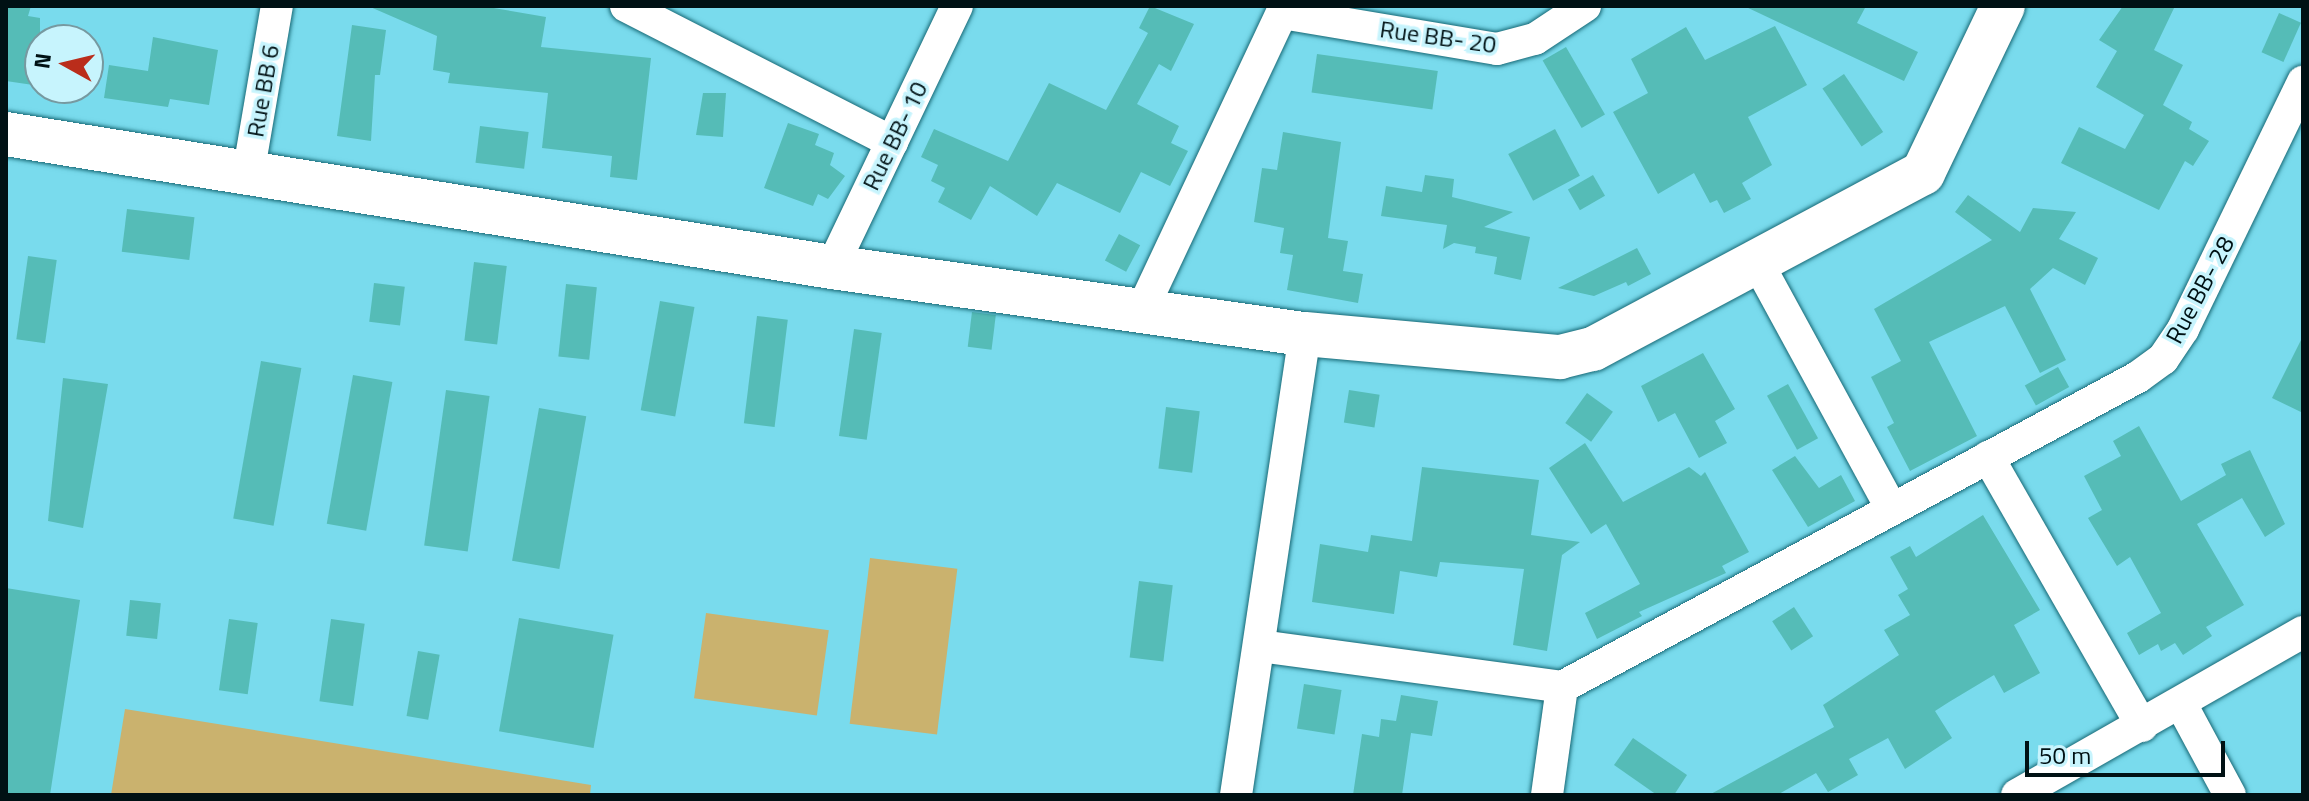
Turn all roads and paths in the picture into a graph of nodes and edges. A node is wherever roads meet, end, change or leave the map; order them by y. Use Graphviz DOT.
graph roads {
  1 [pos="277,6"];
  2 [pos="626,6"];
  3 [pos="957,6"];
  4 [pos="1585,6"];
  5 [pos="2003,6"];
  6 [pos="1284,9"];
  7 [pos="2303,82"];
  8 [pos="2295,122"];
  9 [pos="6,134"];
  10 [pos="892,142"];
  11 [pos="248,175"];
  12 [pos="1756,260"];
  13 [pos="832,267"];
  14 [pos="1142,310"];
  15 [pos="1305,334"];
  16 [pos="1988,457"];
  17 [pos="1892,509"];
  18 [pos="2303,632"];
  19 [pos="1260,646"];
  20 [pos="1562,687"];
  21 [pos="2181,704"];
  22 [pos="2142,726"];
  23 [pos="1236,795"];
  24 [pos="1547,795"];
  25 [pos="2017,795"];
  26 [pos="2230,795"];
  1 -- 11 [label="street, Rue BB 6"];
  2 -- 10 [label="street"];
  3 -- 10 [label="street, Rue BB- 10"];
  4 -- 6 [label="street, Rue BB- 20"];
  5 -- 12 [label="street"];
  6 -- 14 [label="street"];
  7 -- 8 [label="street, Rue BB- 28"];
  8 -- 16 [label="street, Rue BB- 28"];
  9 -- 11 [label="street"];
  10 -- 13 [label="street, Rue BB- 10"];
  11 -- 13 [label="street"];
  12 -- 15 [label="street"];
  12 -- 17 [label="street"];
  13 -- 14 [label="street"];
  14 -- 15 [label="street"];
  15 -- 19 [label="street"];
  16 -- 17 [label="street, Rue BB- 28"];
  16 -- 22 [label="street"];
  17 -- 20 [label="street, Rue BB- 28"];
  18 -- 21 [label="street"];
  19 -- 20 [label="street"];
  19 -- 23 [label="street"];
  20 -- 24 [label="street"];
  21 -- 22 [label="street"];
  21 -- 26 [label="street"];
  22 -- 25 [label="street"];
}
